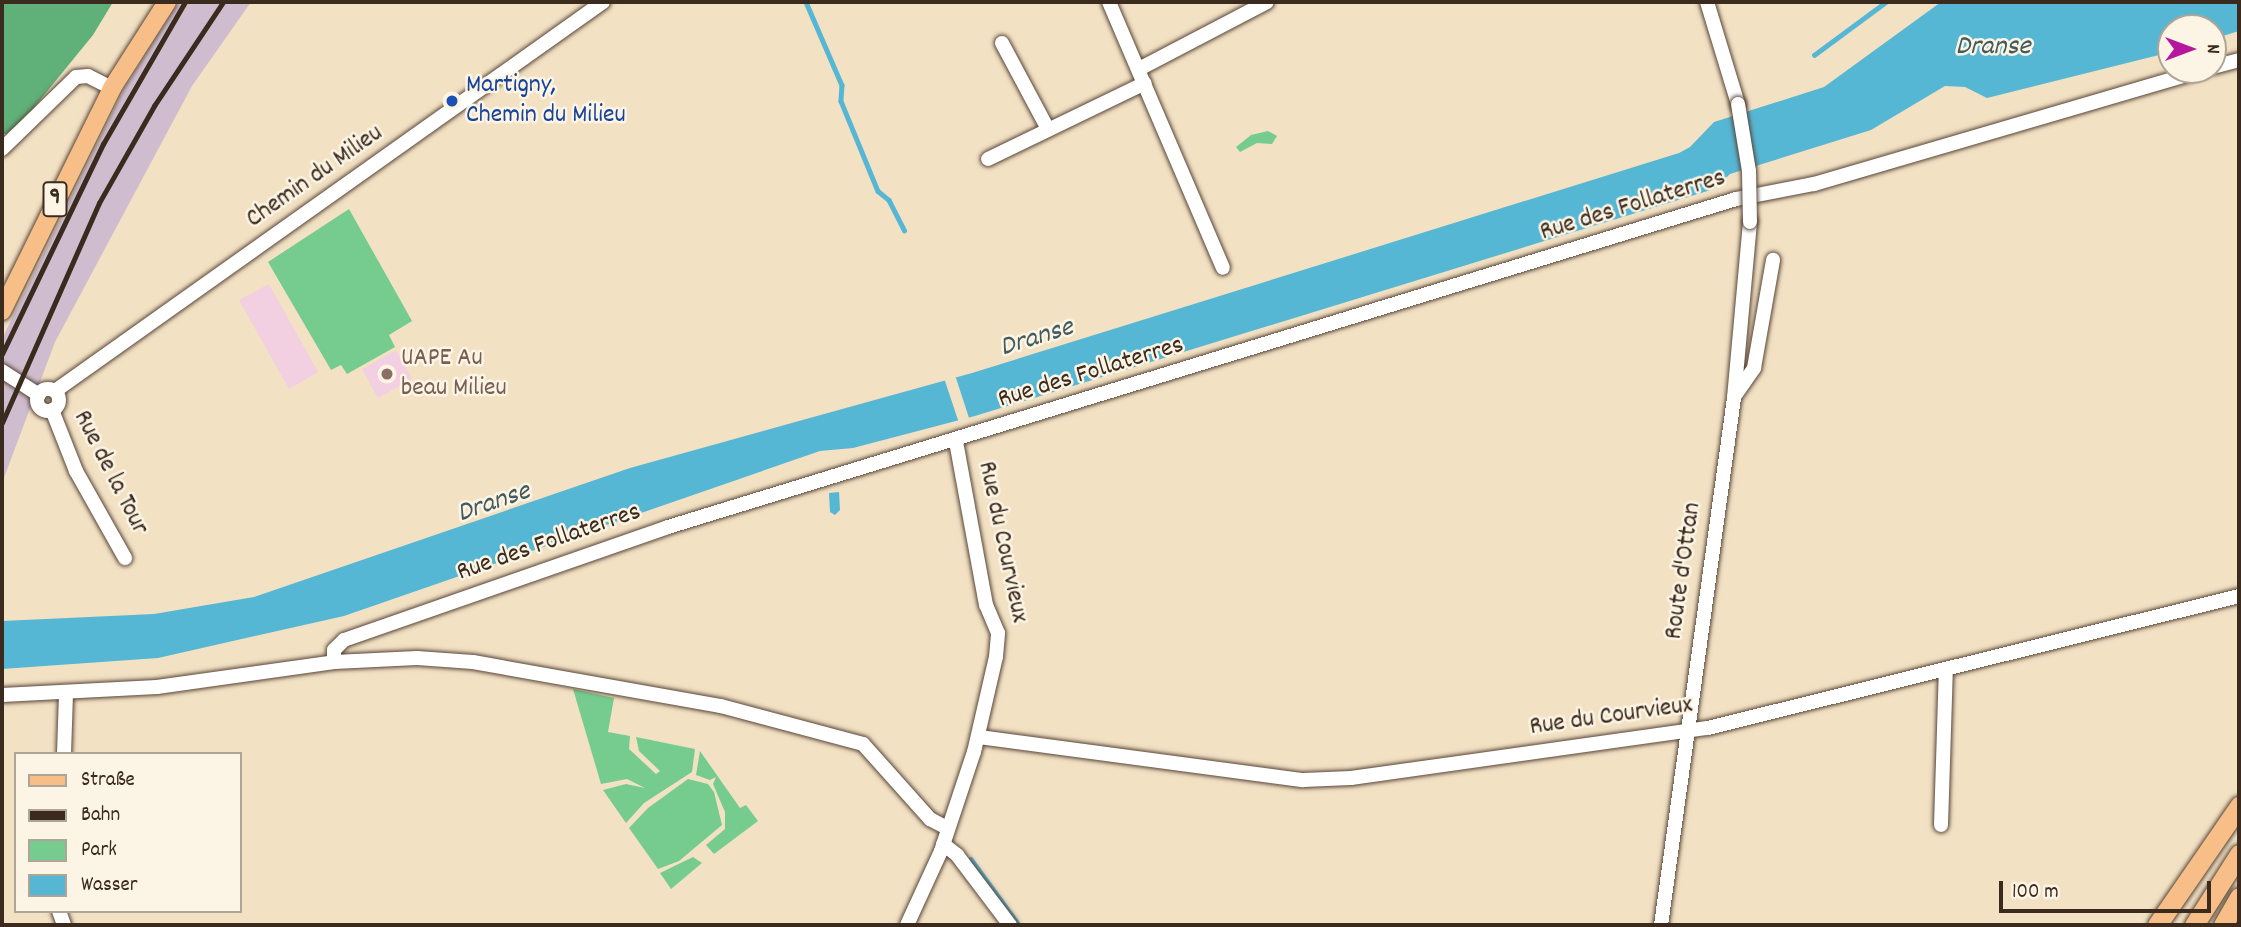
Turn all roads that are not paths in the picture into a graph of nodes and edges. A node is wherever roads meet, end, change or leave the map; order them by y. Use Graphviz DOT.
graph roads {
  1 [pos="155,2"];
  2 [pos="167,2"];
  3 [pos="603,2"];
  4 [pos="1109,2"];
  5 [pos="1267,2"];
  6 [pos="1707,2"];
  7 [pos="1002,43"];
  8 [pos="1139,69"];
  9 [pos="1144,83"];
  10 [pos="2157,84"];
  11 [pos="113,86"];
  12 [pos="1048,129"];
  13 [pos="2,149"];
  14 [pos="988,159"];
  15 [pos="1773,260"];
  16 [pos="1223,268"];
  17 [pos="2,311"];
  18 [pos="2,371"];
  19 [pos="55,391"];
  20 [pos="38,395"];
  21 [pos="1734,398"];
  22 [pos="52,410"];
  23 [pos="956,441"];
  24 [pos="125,558"];
  25 [pos="2239,596"];
  26 [pos="334,662"];
  27 [pos="1946,670"];
  28 [pos="66,694"];
  29 [pos="2,695"];
  30 [pos="1687,732"];
  31 [pos="979,737"];
  32 [pos="64,752"];
  33 [pos="2239,806"];
  34 [pos="2239,816"];
  35 [pos="1941,825"];
  36 [pos="947,828"];
  37 [pos="943,844"];
  38 [pos="2239,854"];
  39 [pos="2239,897"];
  40 [pos="907,925"];
  41 [pos="1010,925"];
  42 [pos="1661,925"];
  43 [pos="2157,925"];
  44 [pos="2170,925"];
  45 [pos="2194,925"];
  46 [pos="2223,925"];
  1 -- 11 [label="main road, 9"];
  2 -- 11 [label="main road, 9"];
  3 -- 19 [label="street, Chemin du Milieu"];
  4 -- 8 [label="street"];
  5 -- 8 [label="street"];
  6 -- 21 [label="street, Route d'Ottan, bridge"];
  7 -- 12 [label="street"];
  8 -- 9 [label="street"];
  9 -- 12 [label="street"];
  9 -- 16 [label="street"];
  10 -- 23 [label="street, Rue des Follaterres"];
  11 -- 13 [label="street"];
  11 -- 17 [label="main road, 9"];
  12 -- 14 [label="street"];
  15 -- 21 [label="street"];
  18 -- 20 [label="street, Rue de la Tour"];
  19 -- 20 [label="street"];
  19 -- 22 [label="street"];
  20 -- 22 [label="street"];
  21 -- 30 [label="street, Route d'Ottan"];
  22 -- 24 [label="street, Rue de la Tour"];
  23 -- 26 [label="street, Rue des Follaterres"];
  23 -- 31 [label="street, Rue du Courvieux"];
  25 -- 27 [label="street, Rue du Courvieux"];
  26 -- 28 [label="street"];
  26 -- 36 [label="street"];
  27 -- 30 [label="street, Rue du Courvieux"];
  27 -- 35 [label="street"];
  28 -- 29 [label="street"];
  28 -- 32 [label="street"];
  30 -- 31 [label="street, Rue du Courvieux"];
  30 -- 42 [label="street, Route d'Ottan"];
  31 -- 36 [label="street, Rue du Courvieux"];
  33 -- 43 [label="highway"];
  34 -- 44 [label="highway"];
  36 -- 37 [label="street, Rue du Courvieux"];
  37 -- 40 [label="street, Rue du Courvieux"];
  37 -- 41 [label="street"];
  38 -- 45 [label="highway"];
  39 -- 46 [label="highway"];
}
